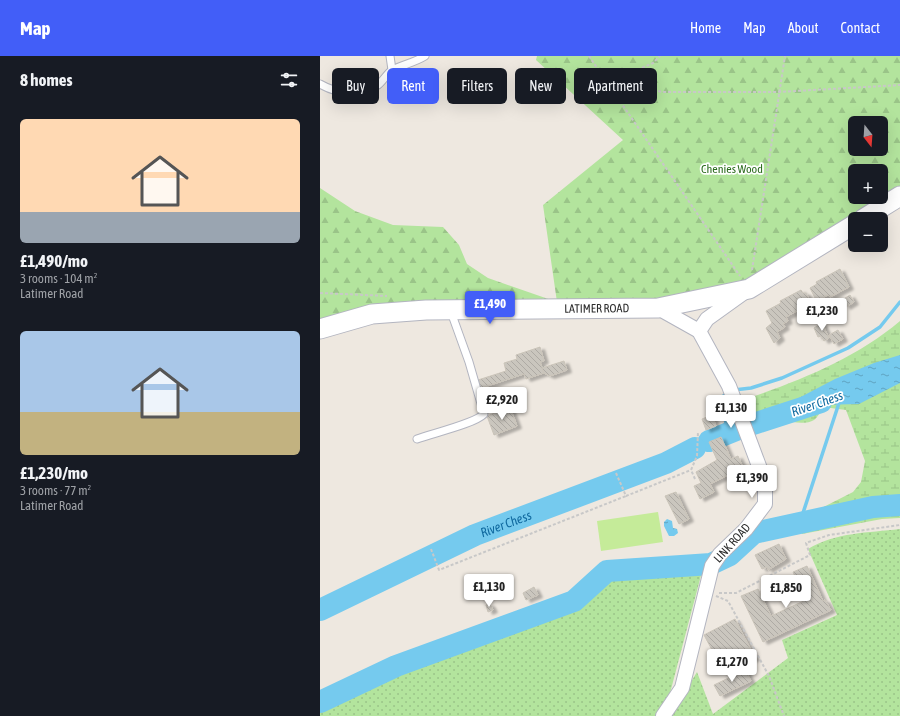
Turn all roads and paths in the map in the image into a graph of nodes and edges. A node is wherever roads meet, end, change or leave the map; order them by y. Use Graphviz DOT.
graph roads {
  1 [pos="390,56"];
  2 [pos="424,56"];
  3 [pos="590,56"];
  4 [pos="660,56"];
  5 [pos="785,56"];
  6 [pos="392,68"];
  7 [pos="398,68"];
  8 [pos="599,68"];
  9 [pos="641,68"];
  10 [pos="387,75"];
  11 [pos="320,84"];
  12 [pos="900,85"];
  13 [pos="657,91"];
  14 [pos="778,92"];
  15 [pos="624,104"];
  16 [pos="900,196"];
  17 [pos="874,212"];
  18 [pos="848,228"];
  19 [pos="749,289"];
  20 [pos="320,293"];
  21 [pos="389,297"];
  22 [pos="658,308"];
  23 [pos="450,310"];
  24 [pos="320,329"];
  25 [pos="699,331"];
  26 [pos="698,432"];
  27 [pos="417,439"];
  28 [pos="691,470"];
  29 [pos="616,473"];
  30 [pos="695,479"];
  31 [pos="626,496"];
  32 [pos="900,525"];
  33 [pos="431,549"];
  34 [pos="707,586"];
  35 [pos="663,716"];
  36 [pos="784,716"];
  1 -- 6 [label="lane"];
  2 -- 7 [label="lane"];
  3 -- 8 [label="path"];
  4 -- 9 [label="path"];
  5 -- 14 [label="path"];
  10 -- 11 [label="lane"];
  12 -- 14 [label="path"];
  13 -- 14 [label="path"];
  14 -- 19 [label="path"];
  15 -- 19 [label="path"];
  16 -- 17 [label="street"];
  18 -- 19 [label="street, LATIMER ROAD"];
  19 -- 22 [label="street, LATIMER ROAD"];
  19 -- 25 [label="street"];
  20 -- 21 [label="path"];
  22 -- 23 [label="street, LATIMER ROAD"];
  22 -- 25 [label="street"];
  23 -- 24 [label="street, LATIMER ROAD"];
  23 -- 27 [label="lane"];
  25 -- 34 [label="street, LINK ROAD"];
  26 -- 28 [label="path"];
  28 -- 30 [label="path"];
  28 -- 31 [label="path"];
  29 -- 31 [label="path"];
  31 -- 33 [label="path"];
  32 -- 34 [label="path"];
  34 -- 35 [label="street, LINK ROAD"];
  34 -- 36 [label="path"];
}
